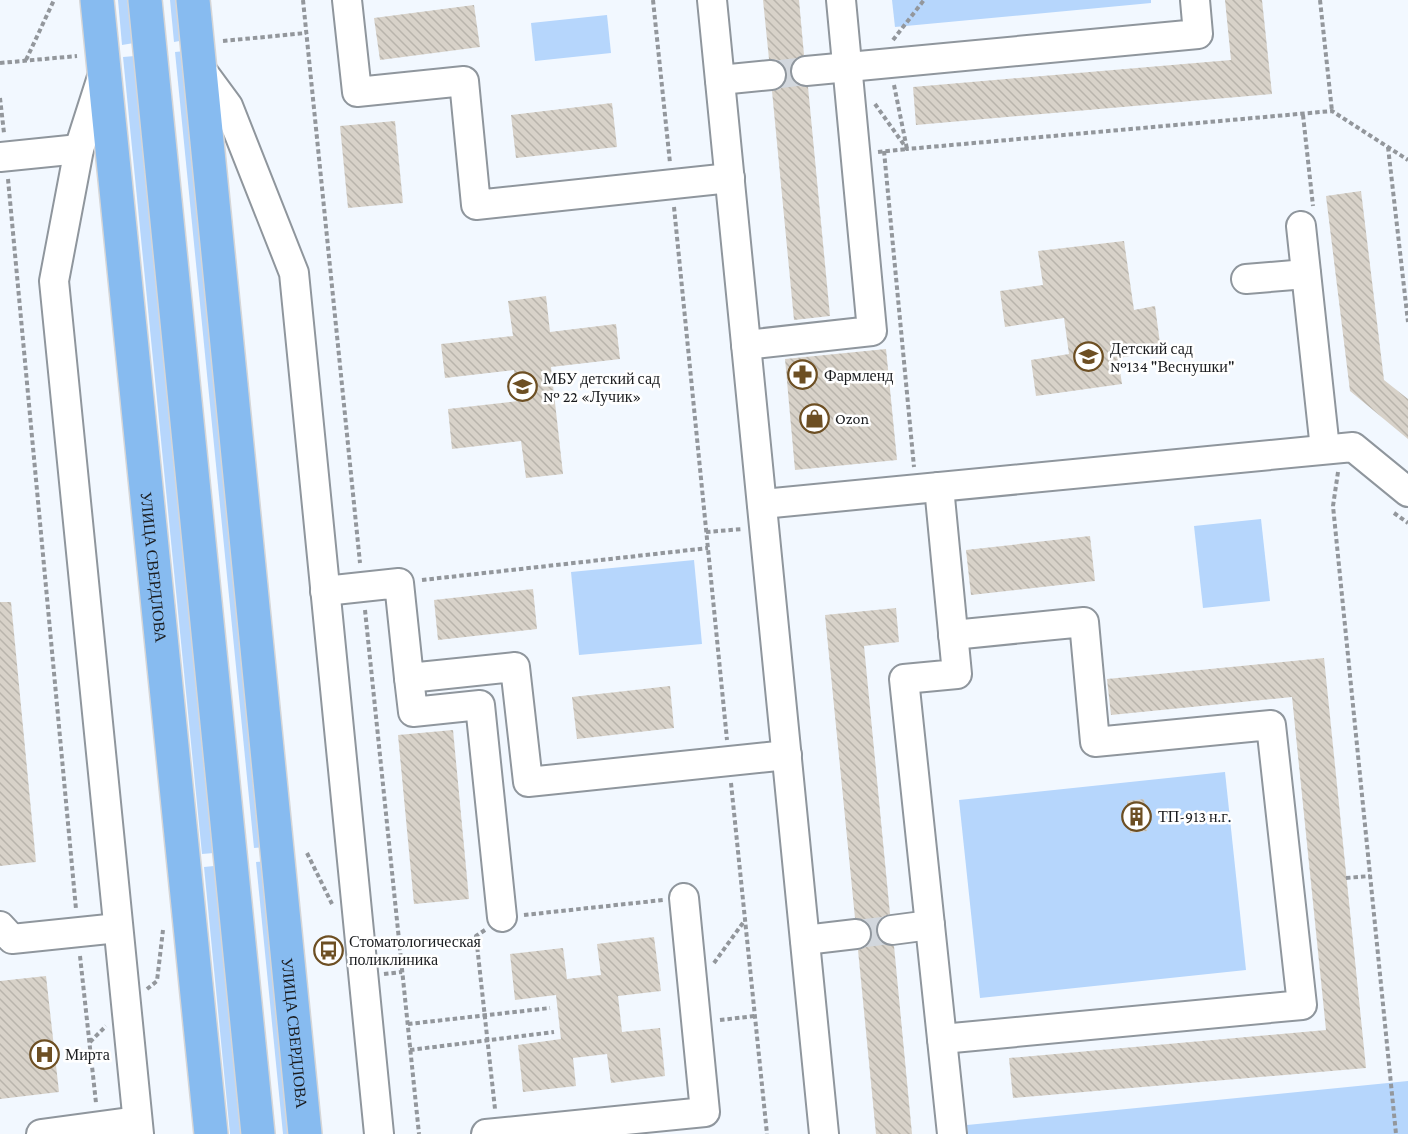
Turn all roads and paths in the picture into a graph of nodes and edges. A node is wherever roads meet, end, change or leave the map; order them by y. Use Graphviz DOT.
graph roads {
  1 [pos="54,0"];
  2 [pos="97,0"];
  3 [pos="145,0"];
  4 [pos="197,0"];
  5 [pos="303,0"];
  6 [pos="347,0"];
  7 [pos="653,0"];
  8 [pos="712,0"];
  9 [pos="841,0"];
  10 [pos="924,0"];
  11 [pos="1195,0"];
  12 [pos="1320,0"];
  13 [pos="306,33"];
  14 [pos="206,55"];
  15 [pos="25,61"];
  16 [pos="891,61"];
  17 [pos="0,63"];
  18 [pos="94,64"];
  19 [pos="848,65"];
  20 [pos="806,71"];
  21 [pos="771,75"];
  22 [pos="720,80"];
  23 [pos="0,98"];
  24 [pos="874,102"];
  25 [pos="1332,111"];
  26 [pos="1388,147"];
  27 [pos="79,149"];
  28 [pos="884,151"];
  29 [pos="3,157"];
  30 [pos="1408,160"];
  31 [pos="730,178"];
  32 [pos="672,183"];
  33 [pos="1301,226"];
  34 [pos="1306,274"];
  35 [pos="1246,279"];
  36 [pos="1408,322"];
  37 [pos="746,345"];
  38 [pos="1325,449"];
  39 [pos="928,488"];
  40 [pos="1408,492"];
  41 [pos="762,504"];
  42 [pos="1333,506"];
  43 [pos="708,548"];
  44 [pos="399,583"];
  45 [pos="362,587"];
  46 [pos="326,591"];
  47 [pos="953,635"];
  48 [pos="409,678"];
  49 [pos="787,755"];
  50 [pos="729,761"];
  51 [pos="1370,876"];
  52 [pos="1346,878"];
  53 [pos="684,898"];
  54 [pos="502,917"];
  55 [pos="745,920"];
  56 [pos="930,925"];
  57 [pos="0,926"];
  58 [pos="118,928"];
  59 [pos="892,930"];
  60 [pos="78,932"];
  61 [pos="856,934"];
  62 [pos="805,940"];
  63 [pos="693,992"];
  64 [pos="550,1008"];
  65 [pos="485,1015"];
  66 [pos="755,1016"];
  67 [pos="696,1023"];
  68 [pos="408,1024"];
  69 [pos="554,1032"];
  70 [pos="942,1039"];
  71 [pos="488,1040"];
  72 [pos="410,1050"];
  73 [pos="98,1126"];
  74 [pos="138,1128"];
  75 [pos="41,1134"];
  76 [pos="211,1134"];
  77 [pos="258,1134"];
  78 [pos="305,1134"];
  79 [pos="379,1134"];
  80 [pos="419,1134"];
  81 [pos="494,1134"];
  82 [pos="766,1134"];
  83 [pos="824,1134"];
  84 [pos="952,1134"];
  85 [pos="1396,1134"];
  1 -- 15 [label="path"];
  2 -- 18 [label="main road, УЛИЦА СВЕРДЛОВА"];
  3 -- 77 [label="main road"];
  4 -- 14 [label="main road, УЛИЦА СВЕРДЛОВА"];
  5 -- 13 [label="path"];
  6 -- 32 [label="street"];
  7 -- 32 [label="path"];
  8 -- 22 [label="street"];
  9 -- 19 [label="street"];
  10 -- 16 [label="path"];
  11 -- 16 [label="street"];
  12 -- 25 [label="path"];
  13 -- 14 [label="path"];
  13 -- 45 [label="path"];
  14 -- 46 [label="street"];
  14 -- 78 [label="main road, УЛИЦА СВЕРДЛОВА"];
  15 -- 17 [label="path"];
  15 -- 18 [label="path"];
  16 -- 19 [label="street"];
  18 -- 27 [label="street"];
  18 -- 76 [label="main road, УЛИЦА СВЕРДЛОВА"];
  19 -- 20 [label="street"];
  19 -- 37 [label="street"];
  21 -- 22 [label="street"];
  22 -- 31 [label="street"];
  23 -- 29 [label="path"];
  24 -- 25 [label="path"];
  25 -- 26 [label="path"];
  26 -- 30 [label="path"];
  26 -- 36 [label="path"];
  27 -- 29 [label="street"];
  27 -- 58 [label="street"];
  28 -- 39 [label="path"];
  29 -- 60 [label="path"];
  31 -- 32 [label="street"];
  31 -- 37 [label="street"];
  32 -- 43 [label="path"];
  33 -- 34 [label="street"];
  34 -- 35 [label="street"];
  34 -- 38 [label="street"];
  37 -- 41 [label="street"];
  38 -- 39 [label="street"];
  38 -- 40 [label="street"];
  39 -- 41 [label="street"];
  39 -- 47 [label="street"];
  41 -- 49 [label="street"];
  42 -- 51 [label="path"];
  43 -- 44 [label="path"];
  43 -- 50 [label="path"];
  44 -- 45 [label="street"];
  44 -- 48 [label="street"];
  45 -- 46 [label="street"];
  45 -- 68 [label="path"];
  46 -- 79 [label="street"];
  47 -- 56 [label="street"];
  47 -- 70 [label="street"];
  48 -- 50 [label="street"];
  48 -- 54 [label="street"];
  49 -- 50 [label="street"];
  49 -- 62 [label="street"];
  50 -- 55 [label="path"];
  51 -- 52 [label="path"];
  51 -- 85 [label="path"];
  53 -- 54 [label="path"];
  53 -- 63 [label="street"];
  54 -- 65 [label="path"];
  55 -- 63 [label="path"];
  55 -- 66 [label="path"];
  56 -- 59 [label="street"];
  56 -- 70 [label="street"];
  57 -- 60 [label="street"];
  58 -- 60 [label="street"];
  58 -- 74 [label="street"];
  60 -- 73 [label="path"];
  61 -- 62 [label="street"];
  62 -- 83 [label="street"];
  63 -- 67 [label="street"];
  64 -- 65 [label="path"];
  65 -- 68 [label="path"];
  65 -- 71 [label="path"];
  66 -- 67 [label="path"];
  66 -- 82 [label="path"];
  67 -- 81 [label="street"];
  68 -- 72 [label="path"];
  69 -- 71 [label="path"];
  70 -- 84 [label="street"];
  71 -- 72 [label="path"];
  71 -- 81 [label="path"];
  72 -- 80 [label="path"];
  73 -- 74 [label="street"];
  73 -- 75 [label="street"];
}
